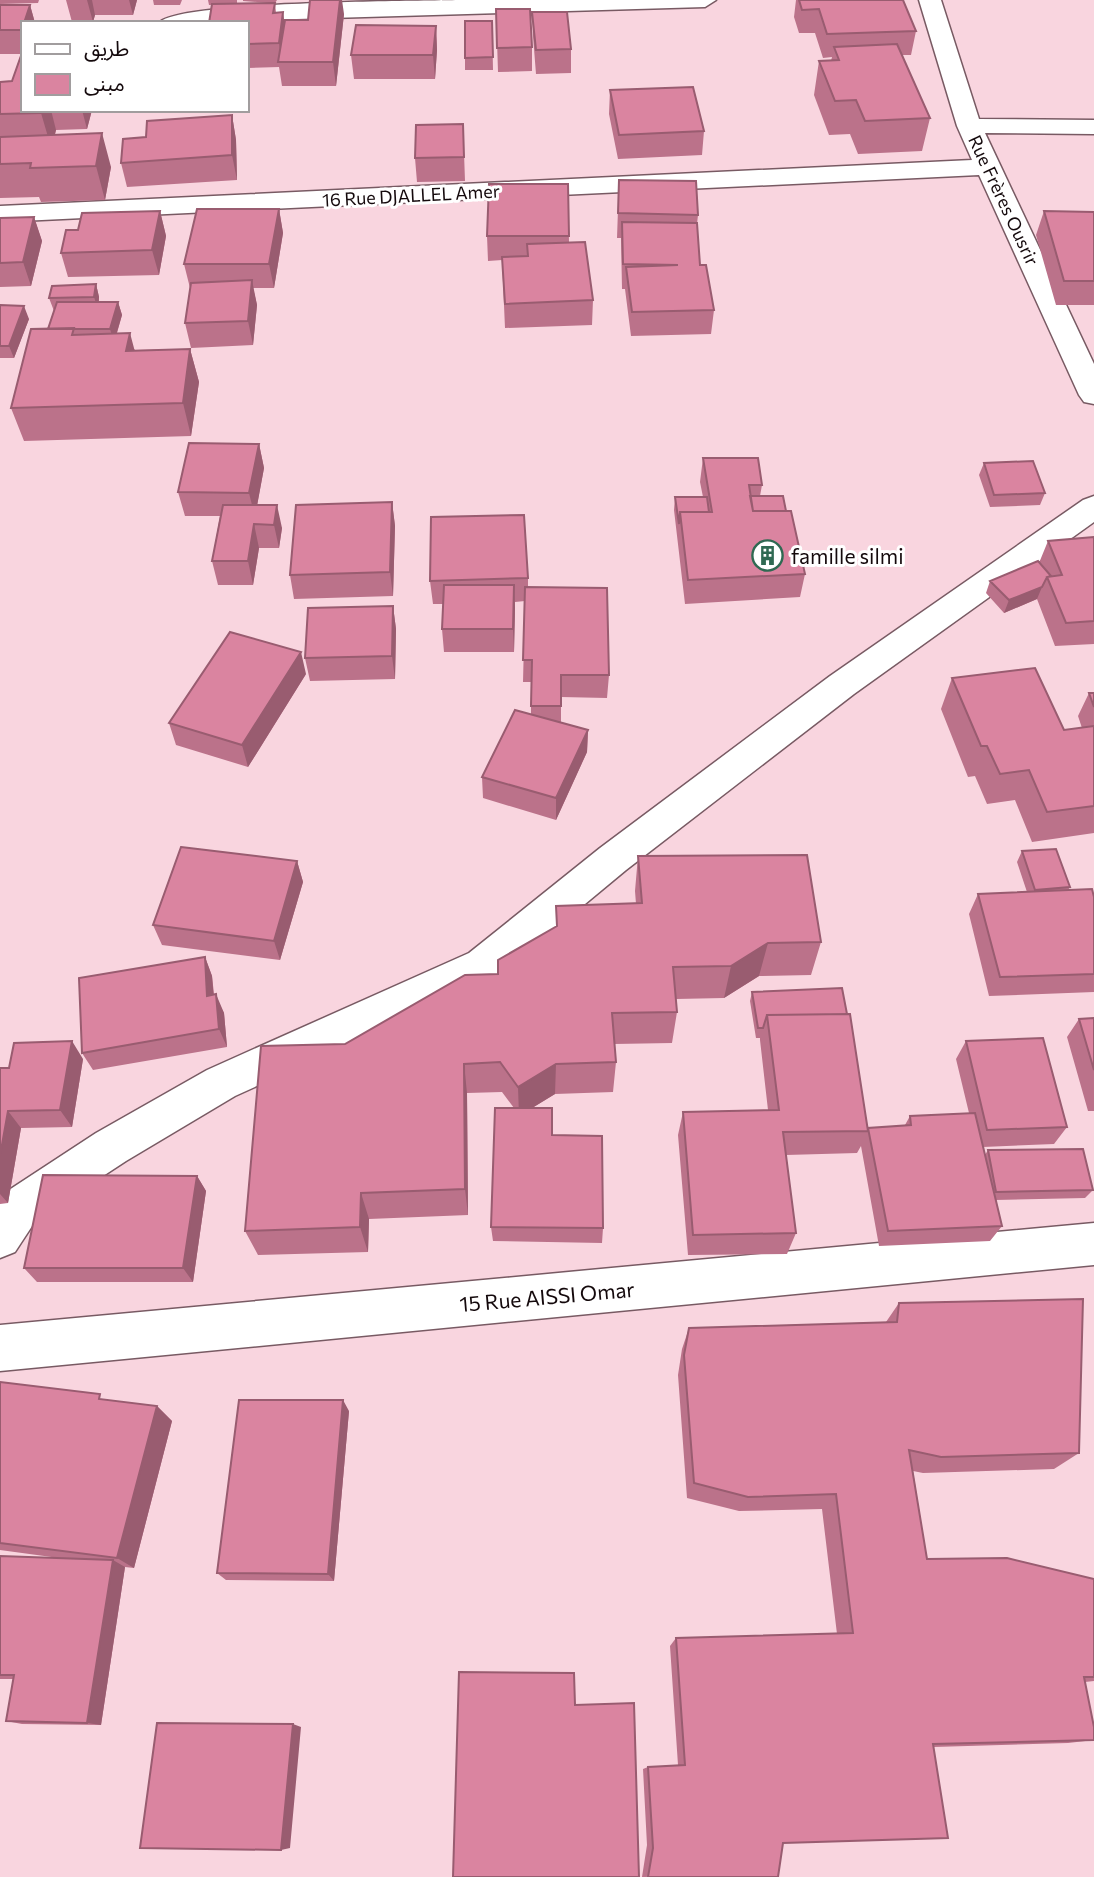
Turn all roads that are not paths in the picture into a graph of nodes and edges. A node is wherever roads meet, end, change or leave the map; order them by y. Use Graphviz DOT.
graph roads {
  1 [pos="705,0"];
  2 [pos="930,0"];
  3 [pos="182,21"];
  4 [pos="970,126"];
  5 [pos="1094,128"];
  6 [pos="989,167"];
  7 [pos="0,214"];
  8 [pos="1094,395"];
  9 [pos="1094,507"];
  10 [pos="0,1237"];
  11 [pos="1094,1244"];
  12 [pos="0,1348"];
  1 -- 3 [label="street"];
  2 -- 4 [label="street, Rue Frères Ousrir"];
  4 -- 5 [label="street"];
  4 -- 6 [label="street, Rue Frères Ousrir"];
  6 -- 7 [label="street, 16 Rue DJALLEL Amer"];
  6 -- 8 [label="street, Rue Frères Ousrir"];
  9 -- 10 [label="street"];
  11 -- 12 [label="street, 15 Rue AISSI Omar"];
}
